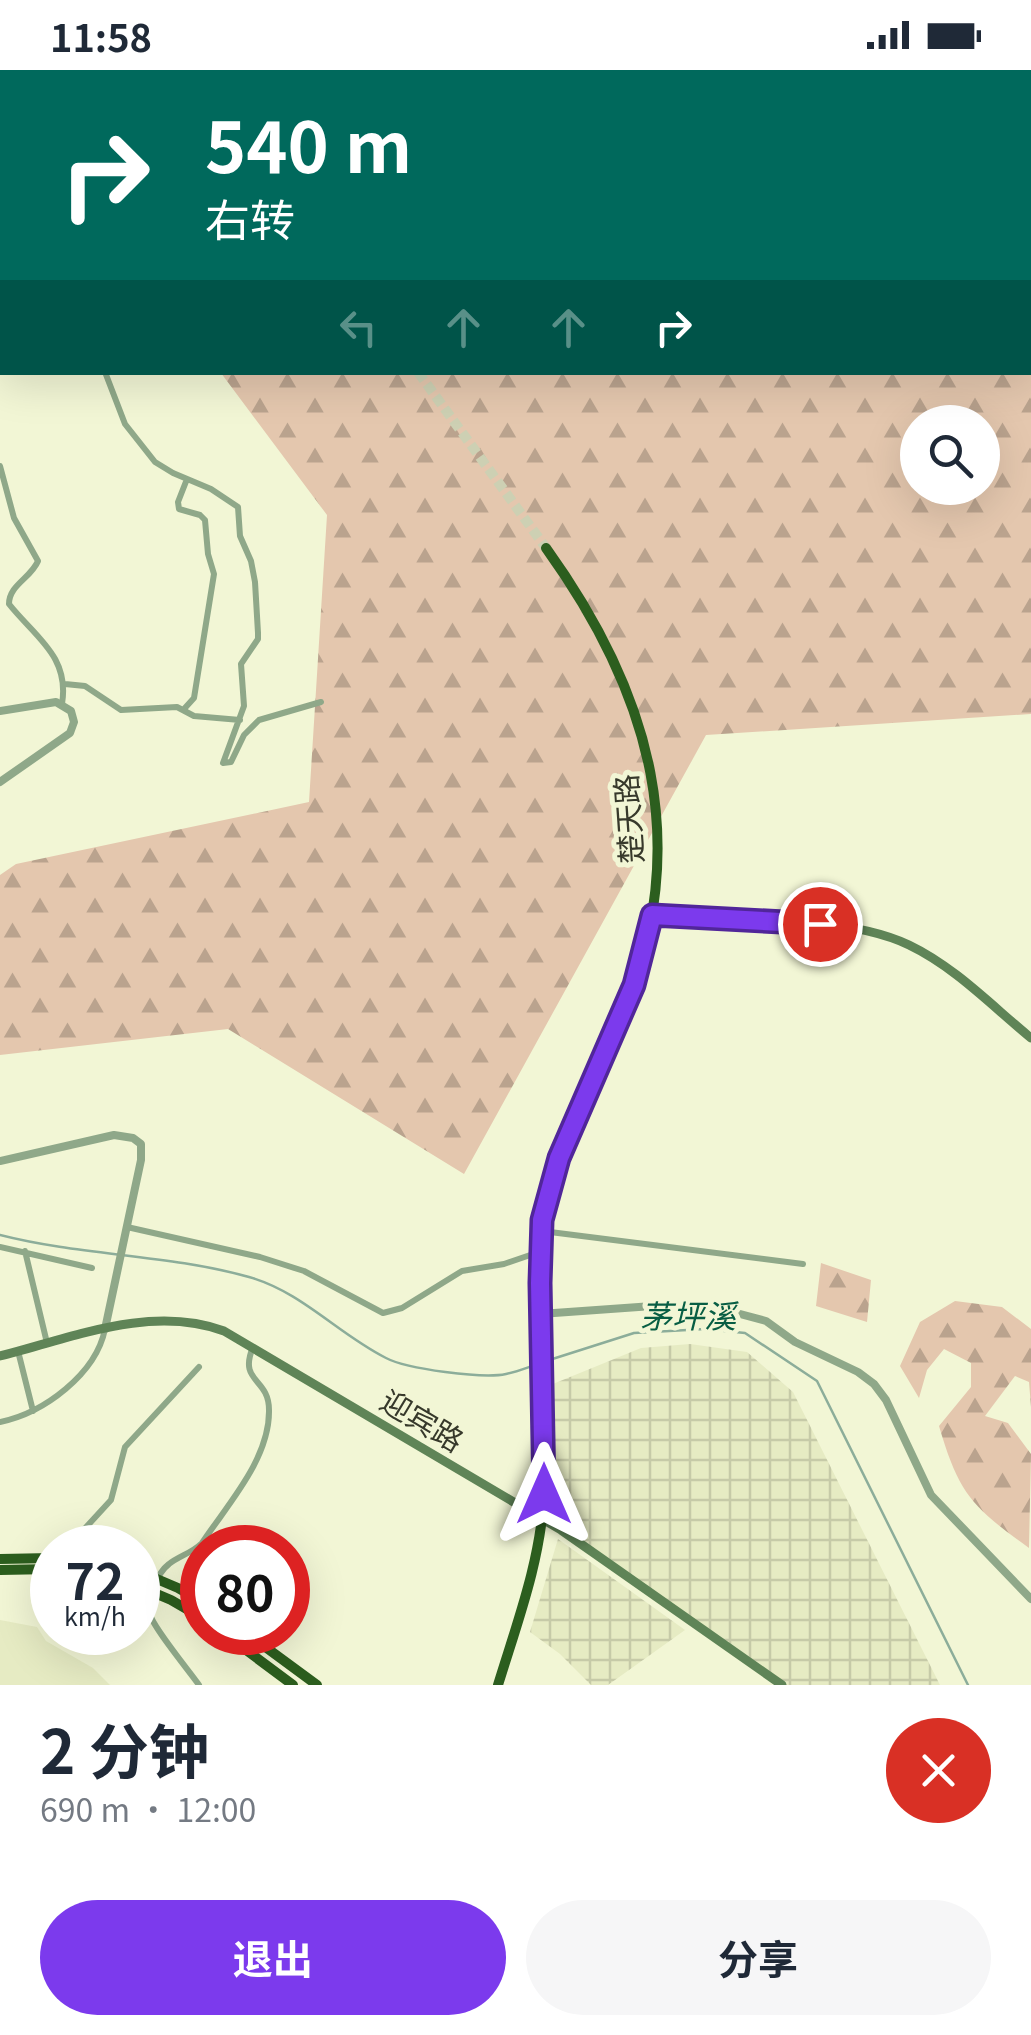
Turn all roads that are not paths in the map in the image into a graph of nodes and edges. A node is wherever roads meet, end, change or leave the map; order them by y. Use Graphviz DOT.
graph roads {
  1 [pos="105,375"];
  2 [pos="0,466"];
  3 [pos="187,479"];
  4 [pos="3,487"];
  5 [pos="546,548"];
  6 [pos="65,684"];
  7 [pos="321,702"];
  8 [pos="62,704"];
  9 [pos="184,709"];
  10 [pos="0,711"];
  11 [pos="240,720"];
  12 [pos="0,782"];
  13 [pos="652,915"];
  14 [pos="1031,1038"];
  15 [pos="0,1162"];
  16 [pos="542,1231"];
  17 [pos="126,1232"];
  18 [pos="0,1247"];
  19 [pos="25,1251"];
  20 [pos="540,1252"];
  21 [pos="803,1264"];
  22 [pos="92,1268"];
  23 [pos="540,1314"];
  24 [pos="106,1329"];
  25 [pos="48,1344"];
  26 [pos="253,1346"];
  27 [pos="18,1352"];
  28 [pos="0,1356"];
  29 [pos="199,1367"];
  30 [pos="32,1411"];
  31 [pos="0,1422"];
  32 [pos="542,1518"];
  33 [pos="88,1525"];
  34 [pos="30,1558"];
  35 [pos="0,1559"];
  36 [pos="30,1569"];
  37 [pos="0,1570"];
  38 [pos="160,1576"];
  39 [pos="1031,1598"];
  40 [pos="160,1631"];
  41 [pos="253,1655"];
  42 [pos="276,1655"];
  43 [pos="199,1685"];
  44 [pos="293,1685"];
  45 [pos="317,1685"];
  46 [pos="498,1685"];
  47 [pos="782,1685"];
  1 -- 3 [label="street"];
  2 -- 4 [label="street"];
  3 -- 9 [label="street"];
  3 -- 11 [label="street"];
  4 -- 6 [label="street"];
  5 -- 13 [label="highway, 楚天路"];
  6 -- 8 [label="street"];
  6 -- 9 [label="street"];
  7 -- 11 [label="street"];
  8 -- 10 [label="street"];
  8 -- 12 [label="street"];
  9 -- 11 [label="street"];
  13 -- 14 [label="main road"];
  13 -- 16 [label="highway, 楚天路"];
  15 -- 17 [label="street"];
  16 -- 20 [label="highway, 楚天路"];
  16 -- 21 [label="street"];
  17 -- 20 [label="street"];
  17 -- 24 [label="street"];
  18 -- 19 [label="street"];
  19 -- 22 [label="street"];
  19 -- 25 [label="street"];
  20 -- 23 [label="highway, 楚天路"];
  23 -- 32 [label="highway, 楚天路"];
  23 -- 39 [label="street"];
  24 -- 25 [label="main road, 迎宾路"];
  24 -- 26 [label="main road, 迎宾路"];
  24 -- 30 [label="street"];
  25 -- 27 [label="main road, 迎宾路"];
  26 -- 32 [label="main road, 迎宾路"];
  26 -- 38 [label="street"];
  27 -- 28 [label="main road, 迎宾路"];
  27 -- 30 [label="street"];
  29 -- 33 [label="street"];
  30 -- 31 [label="street"];
  32 -- 46 [label="highway, 楚天路"];
  32 -- 47 [label="main road, 迎宾路"];
  34 -- 35 [label="highway"];
  36 -- 37 [label="highway"];
  40 -- 43 [label="street"];
  41 -- 44 [label="highway"];
  42 -- 45 [label="highway"];
}
